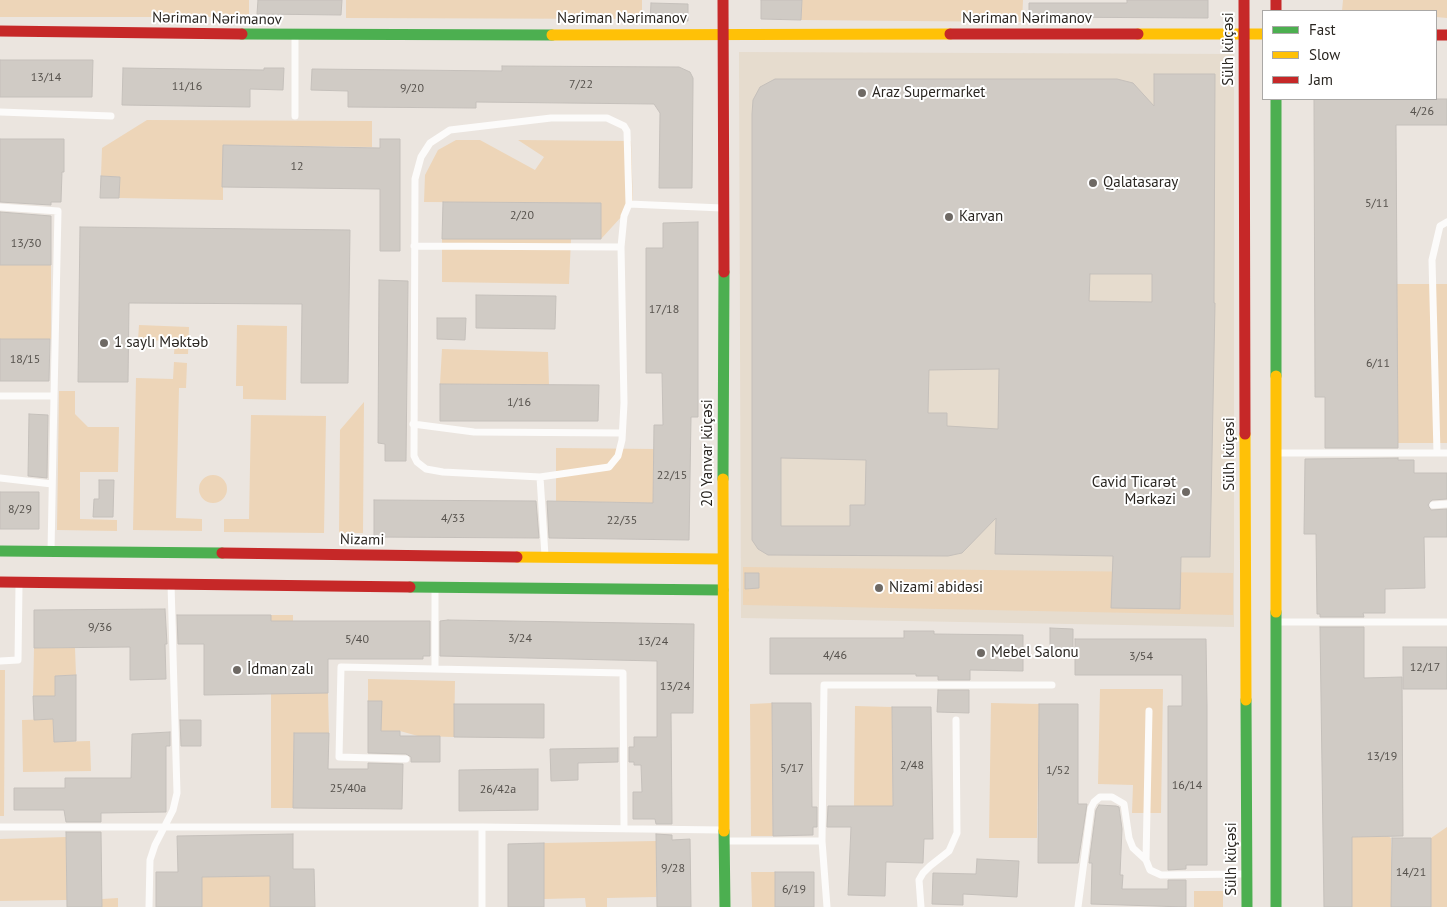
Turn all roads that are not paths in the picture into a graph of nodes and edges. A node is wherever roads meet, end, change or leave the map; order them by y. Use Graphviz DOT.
graph roads {
  1 [pos="723,0"];
  2 [pos="1244,0"];
  3 [pos="0,31"];
  4 [pos="723,34"];
  5 [pos="1244,34"];
  6 [pos="1262,34"];
  7 [pos="294,35"];
  8 [pos="1276,100"];
  9 [pos="0,112"];
  10 [pos="111,116"];
  11 [pos="295,116"];
  12 [pos="629,204"];
  13 [pos="0,207"];
  14 [pos="724,208"];
  15 [pos="1447,222"];
  16 [pos="414,246"];
  17 [pos="621,248"];
  18 [pos="0,396"];
  19 [pos="54,396"];
  20 [pos="413,424"];
  21 [pos="622,433"];
  22 [pos="1276,453"];
  23 [pos="1437,453"];
  24 [pos="1447,453"];
  25 [pos="540,477"];
  26 [pos="0,478"];
  27 [pos="52,484"];
  28 [pos="1447,504"];
  29 [pos="1433,505"];
  30 [pos="0,551"];
  31 [pos="51,552"];
  32 [pos="545,557"];
  33 [pos="723,558"];
  34 [pos="0,582"];
  35 [pos="19,582"];
  36 [pos="171,584"];
  37 [pos="435,586"];
  38 [pos="722,590"];
  39 [pos="1275,622"];
  40 [pos="1447,622"];
  41 [pos="0,661"];
  42 [pos="435,668"];
  43 [pos="1052,685"];
  44 [pos="1149,712"];
  45 [pos="956,720"];
  46 [pos="406,758"];
  47 [pos="0,827"];
  48 [pos="165,827"];
  49 [pos="482,827"];
  50 [pos="624,829"];
  51 [pos="724,836"];
  52 [pos="822,841"];
  53 [pos="1146,860"];
  54 [pos="1246,874"];
  55 [pos="149,907"];
  56 [pos="482,907"];
  57 [pos="724,907"];
  58 [pos="826,907"];
  59 [pos="921,907"];
  60 [pos="1078,907"];
  61 [pos="1247,907"];
  62 [pos="1276,907"];
  1 -- 4 [label="main road, 20 Yanvar küçəsi"];
  2 -- 5 [label="main road, Sülh küçəsi"];
  3 -- 7 [label="main road, Nəriman Nərimanov"];
  4 -- 5 [label="main road, Nəriman Nərimanov"];
  4 -- 7 [label="main road, Nəriman Nərimanov"];
  4 -- 14 [label="main road, 20 Yanvar küçəsi"];
  5 -- 6 [label="main road, Nəriman Nərimanov"];
  5 -- 54 [label="main road, Sülh küçəsi"];
  7 -- 11 [label="lane"];
  8 -- 22 [label="main road"];
  9 -- 10 [label="lane"];
  12 -- 14 [label="lane"];
  12 -- 16 [label="lane"];
  12 -- 17 [label="lane"];
  13 -- 19 [label="lane"];
  14 -- 33 [label="main road, 20 Yanvar küçəsi"];
  15 -- 23 [label="lane"];
  16 -- 17 [label="lane"];
  16 -- 20 [label="lane"];
  17 -- 21 [label="lane"];
  18 -- 19 [label="lane"];
  19 -- 27 [label="lane"];
  20 -- 21 [label="lane"];
  20 -- 25 [label="lane"];
  21 -- 25 [label="lane"];
  22 -- 23 [label="lane"];
  22 -- 39 [label="main road"];
  23 -- 24 [label="lane"];
  25 -- 32 [label="lane"];
  26 -- 27 [label="lane"];
  27 -- 31 [label="lane"];
  28 -- 29 [label="lane"];
  30 -- 31 [label="main road, Nizami"];
  31 -- 32 [label="main road, Nizami"];
  32 -- 33 [label="main road, Nizami"];
  33 -- 38 [label="main road, 20 Yanvar küçəsi"];
  34 -- 35 [label="main road"];
  35 -- 36 [label="main road"];
  35 -- 41 [label="lane"];
  36 -- 37 [label="main road"];
  36 -- 48 [label="lane"];
  37 -- 38 [label="main road"];
  37 -- 42 [label="lane"];
  38 -- 51 [label="main road, 20 Yanvar küçəsi"];
  39 -- 40 [label="lane"];
  39 -- 62 [label="main road"];
  42 -- 46 [label="lane"];
  42 -- 50 [label="lane"];
  43 -- 52 [label="lane"];
  44 -- 53 [label="lane"];
  45 -- 59 [label="lane"];
  47 -- 48 [label="lane"];
  48 -- 49 [label="lane"];
  48 -- 55 [label="lane"];
  49 -- 50 [label="lane"];
  49 -- 56 [label="lane"];
  50 -- 51 [label="lane"];
  51 -- 52 [label="lane"];
  51 -- 57 [label="main road, 20 Yanvar küçəsi"];
  52 -- 58 [label="lane"];
  53 -- 54 [label="lane"];
  53 -- 60 [label="lane"];
  54 -- 61 [label="main road, Sülh küçəsi"];
}
